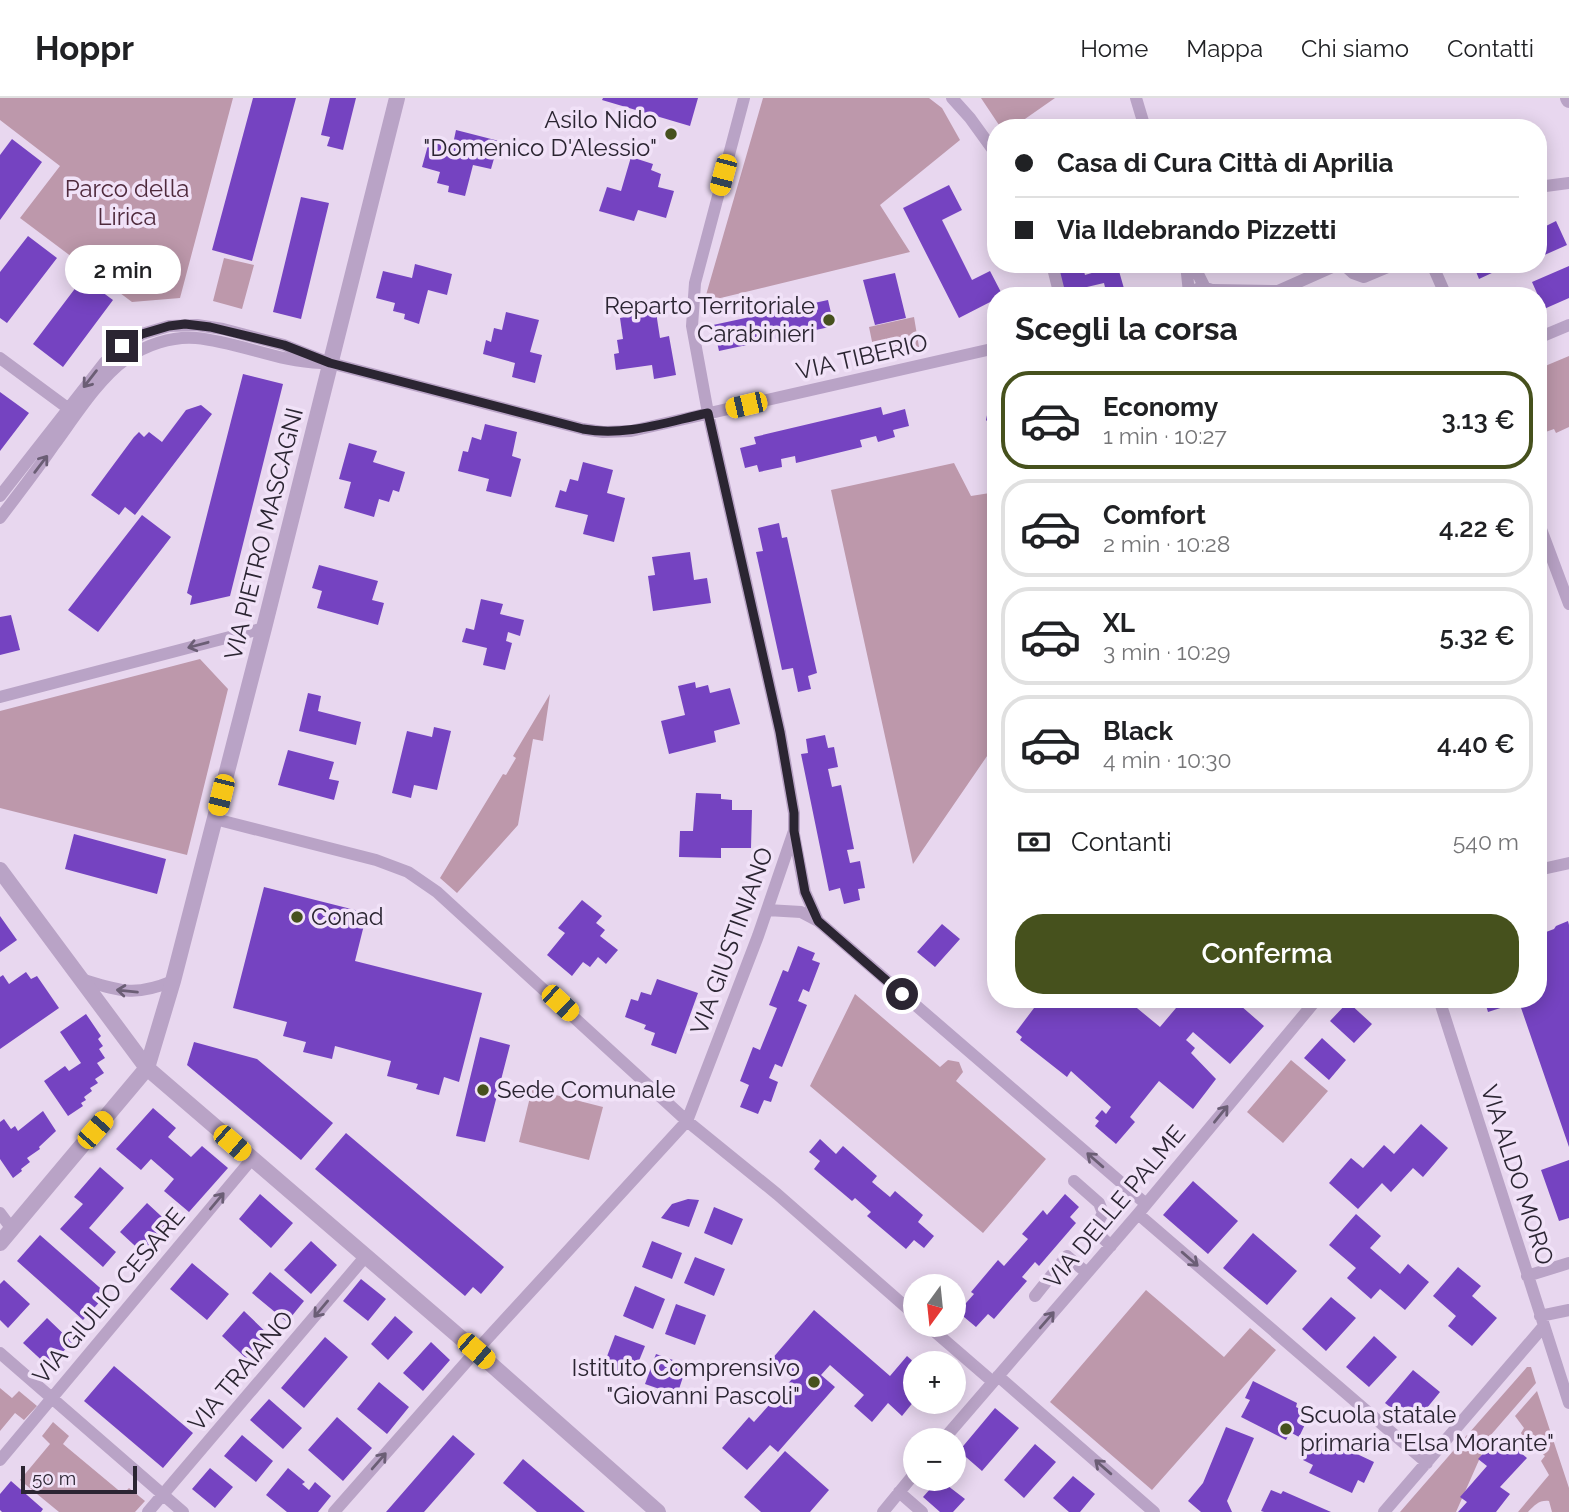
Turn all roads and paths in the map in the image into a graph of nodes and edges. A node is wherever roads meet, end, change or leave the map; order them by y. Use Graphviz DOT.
graph roads {
  1 [pos="397,98"];
  2 [pos="744,98"];
  3 [pos="952,98"];
  4 [pos="1136,98"];
  5 [pos="1142,119"];
  6 [pos="987,142"];
  7 [pos="1569,183"];
  8 [pos="1547,186"];
  9 [pos="1321,273"];
  10 [pos="1353,273"];
  11 [pos="1374,273"];
  12 [pos="1289,287"];
  13 [pos="1569,325"];
  14 [pos="1547,334"];
  15 [pos="987,350"];
  16 [pos="0,358"];
  17 [pos="330,363"];
  18 [pos="72,412"];
  19 [pos="708,413"];
  20 [pos="0,496"];
  21 [pos="0,518"];
  22 [pos="1547,545"];
  23 [pos="1569,604"];
  24 [pos="264,628"];
  25 [pos="0,697"];
  26 [pos="215,819"];
  27 [pos="794,831"];
  28 [pos="1569,863"];
  29 [pos="1547,868"];
  30 [pos="0,870"];
  31 [pos="767,910"];
  32 [pos="818,921"];
  33 [pos="82,979"];
  34 [pos="173,981"];
  35 [pos="1309,1008"];
  36 [pos="1442,1008"];
  37 [pos="147,1068"];
  38 [pos="687,1121"];
  39 [pos="251,1160"];
  40 [pos="1074,1181"];
  41 [pos="1142,1209"];
  42 [pos="0,1213"];
  43 [pos="12,1229"];
  44 [pos="0,1243"];
  45 [pos="1111,1246"];
  46 [pos="365,1257"];
  47 [pos="1569,1263"];
  48 [pos="1087,1273"];
  49 [pos="1527,1276"];
  50 [pos="1035,1296"];
  51 [pos="903,1305"];
  52 [pos="1569,1310"];
  53 [pos="1542,1322"];
  54 [pos="944,1337"];
  55 [pos="476,1351"];
  56 [pos="0,1353"];
  57 [pos="998,1376"];
  58 [pos="52,1398"];
  59 [pos="1569,1404"];
  60 [pos="953,1428"];
  61 [pos="0,1460"];
  62 [pos="1427,1463"];
  63 [pos="903,1487"];
  64 [pos="899,1492"];
  65 [pos="163,1494"];
  66 [pos="148,1512"];
  67 [pos="183,1512"];
  68 [pos="334,1512"];
  69 [pos="658,1512"];
  70 [pos="883,1512"];
  71 [pos="922,1512"];
  72 [pos="1154,1512"];
  73 [pos="1384,1512"];
  1 -- 17 [label="street, VIA PIETRO MASCAGNI"];
  2 -- 19 [label="street, VIA GIUSTINIANO"];
  3 -- 6 [label="street"];
  4 -- 5 [label="street"];
  7 -- 8 [label="street"];
  9 -- 12 [label="street"];
  10 -- 11 [label="street"];
  13 -- 14 [label="street"];
  15 -- 19 [label="street, VIA TIBERIO"];
  16 -- 18 [label="street"];
  17 -- 18 [label="street, VIA TIBERIO"];
  17 -- 19 [label="street, VIA TIBERIO"];
  17 -- 24 [label="street, VIA PIETRO MASCAGNI"];
  18 -- 20 [label="street"];
  21 -- 18 [label="street, one-way"];
  19 -- 27 [label="street, VIA GIUSTINIANO"];
  22 -- 23 [label="street"];
  24 -- 25 [label="street, one-way"];
  24 -- 26 [label="street, VIA PIETRO MASCAGNI"];
  26 -- 34 [label="street, VIA PIETRO MASCAGNI"];
  26 -- 38 [label="street"];
  27 -- 31 [label="street, VIA GIUSTINIANO"];
  27 -- 32 [label="street"];
  28 -- 29 [label="street"];
  30 -- 33 [label="street"];
  31 -- 32 [label="street"];
  31 -- 38 [label="street, VIA GIUSTINIANO"];
  41 -- 32 [label="street, one-way"];
  34 -- 33 [label="street, one-way"];
  33 -- 37 [label="street"];
  34 -- 37 [label="street, VIA PIETRO MASCAGNI"];
  41 -- 35 [label="street, VIA DELLE PALME, one-way"];
  36 -- 49 [label="street, VIA ALDO MORO"];
  37 -- 39 [label="street"];
  37 -- 43 [label="street"];
  38 -- 51 [label="street"];
  38 -- 55 [label="street, VIA GIUSTINIANO"];
  39 -- 46 [label="street"];
  58 -- 39 [label="street, VIA GIULIO CESARE, one-way"];
  40 -- 45 [label="street"];
  41 -- 45 [label="street, VIA DELLE PALME"];
  41 -- 62 [label="street, one-way"];
  42 -- 43 [label="street"];
  43 -- 44 [label="street"];
  45 -- 48 [label="street, VIA DELLE PALME"];
  46 -- 55 [label="street"];
  46 -- 65 [label="street, VIA TRAIANO, one-way"];
  47 -- 49 [label="street"];
  48 -- 50 [label="street"];
  57 -- 48 [label="street, VIA DELLE PALME, one-way"];
  49 -- 53 [label="street, VIA ALDO MORO"];
  52 -- 53 [label="street"];
  53 -- 59 [label="street, VIA ALDO MORO"];
  53 -- 62 [label="street"];
  54 -- 57 [label="street"];
  68 -- 55 [label="street, VIA GIUSTINIANO, one-way"];
  55 -- 69 [label="street"];
  56 -- 58 [label="street"];
  57 -- 60 [label="street, VIA DELLE PALME"];
  72 -- 57 [label="street, one-way"];
  58 -- 61 [label="street, VIA GIULIO CESARE"];
  58 -- 65 [label="street"];
  62 -- 73 [label="street"];
  63 -- 64 [label="street"];
  64 -- 70 [label="street"];
  64 -- 71 [label="street"];
  65 -- 66 [label="street, VIA TRAIANO"];
  65 -- 67 [label="street"];
}
